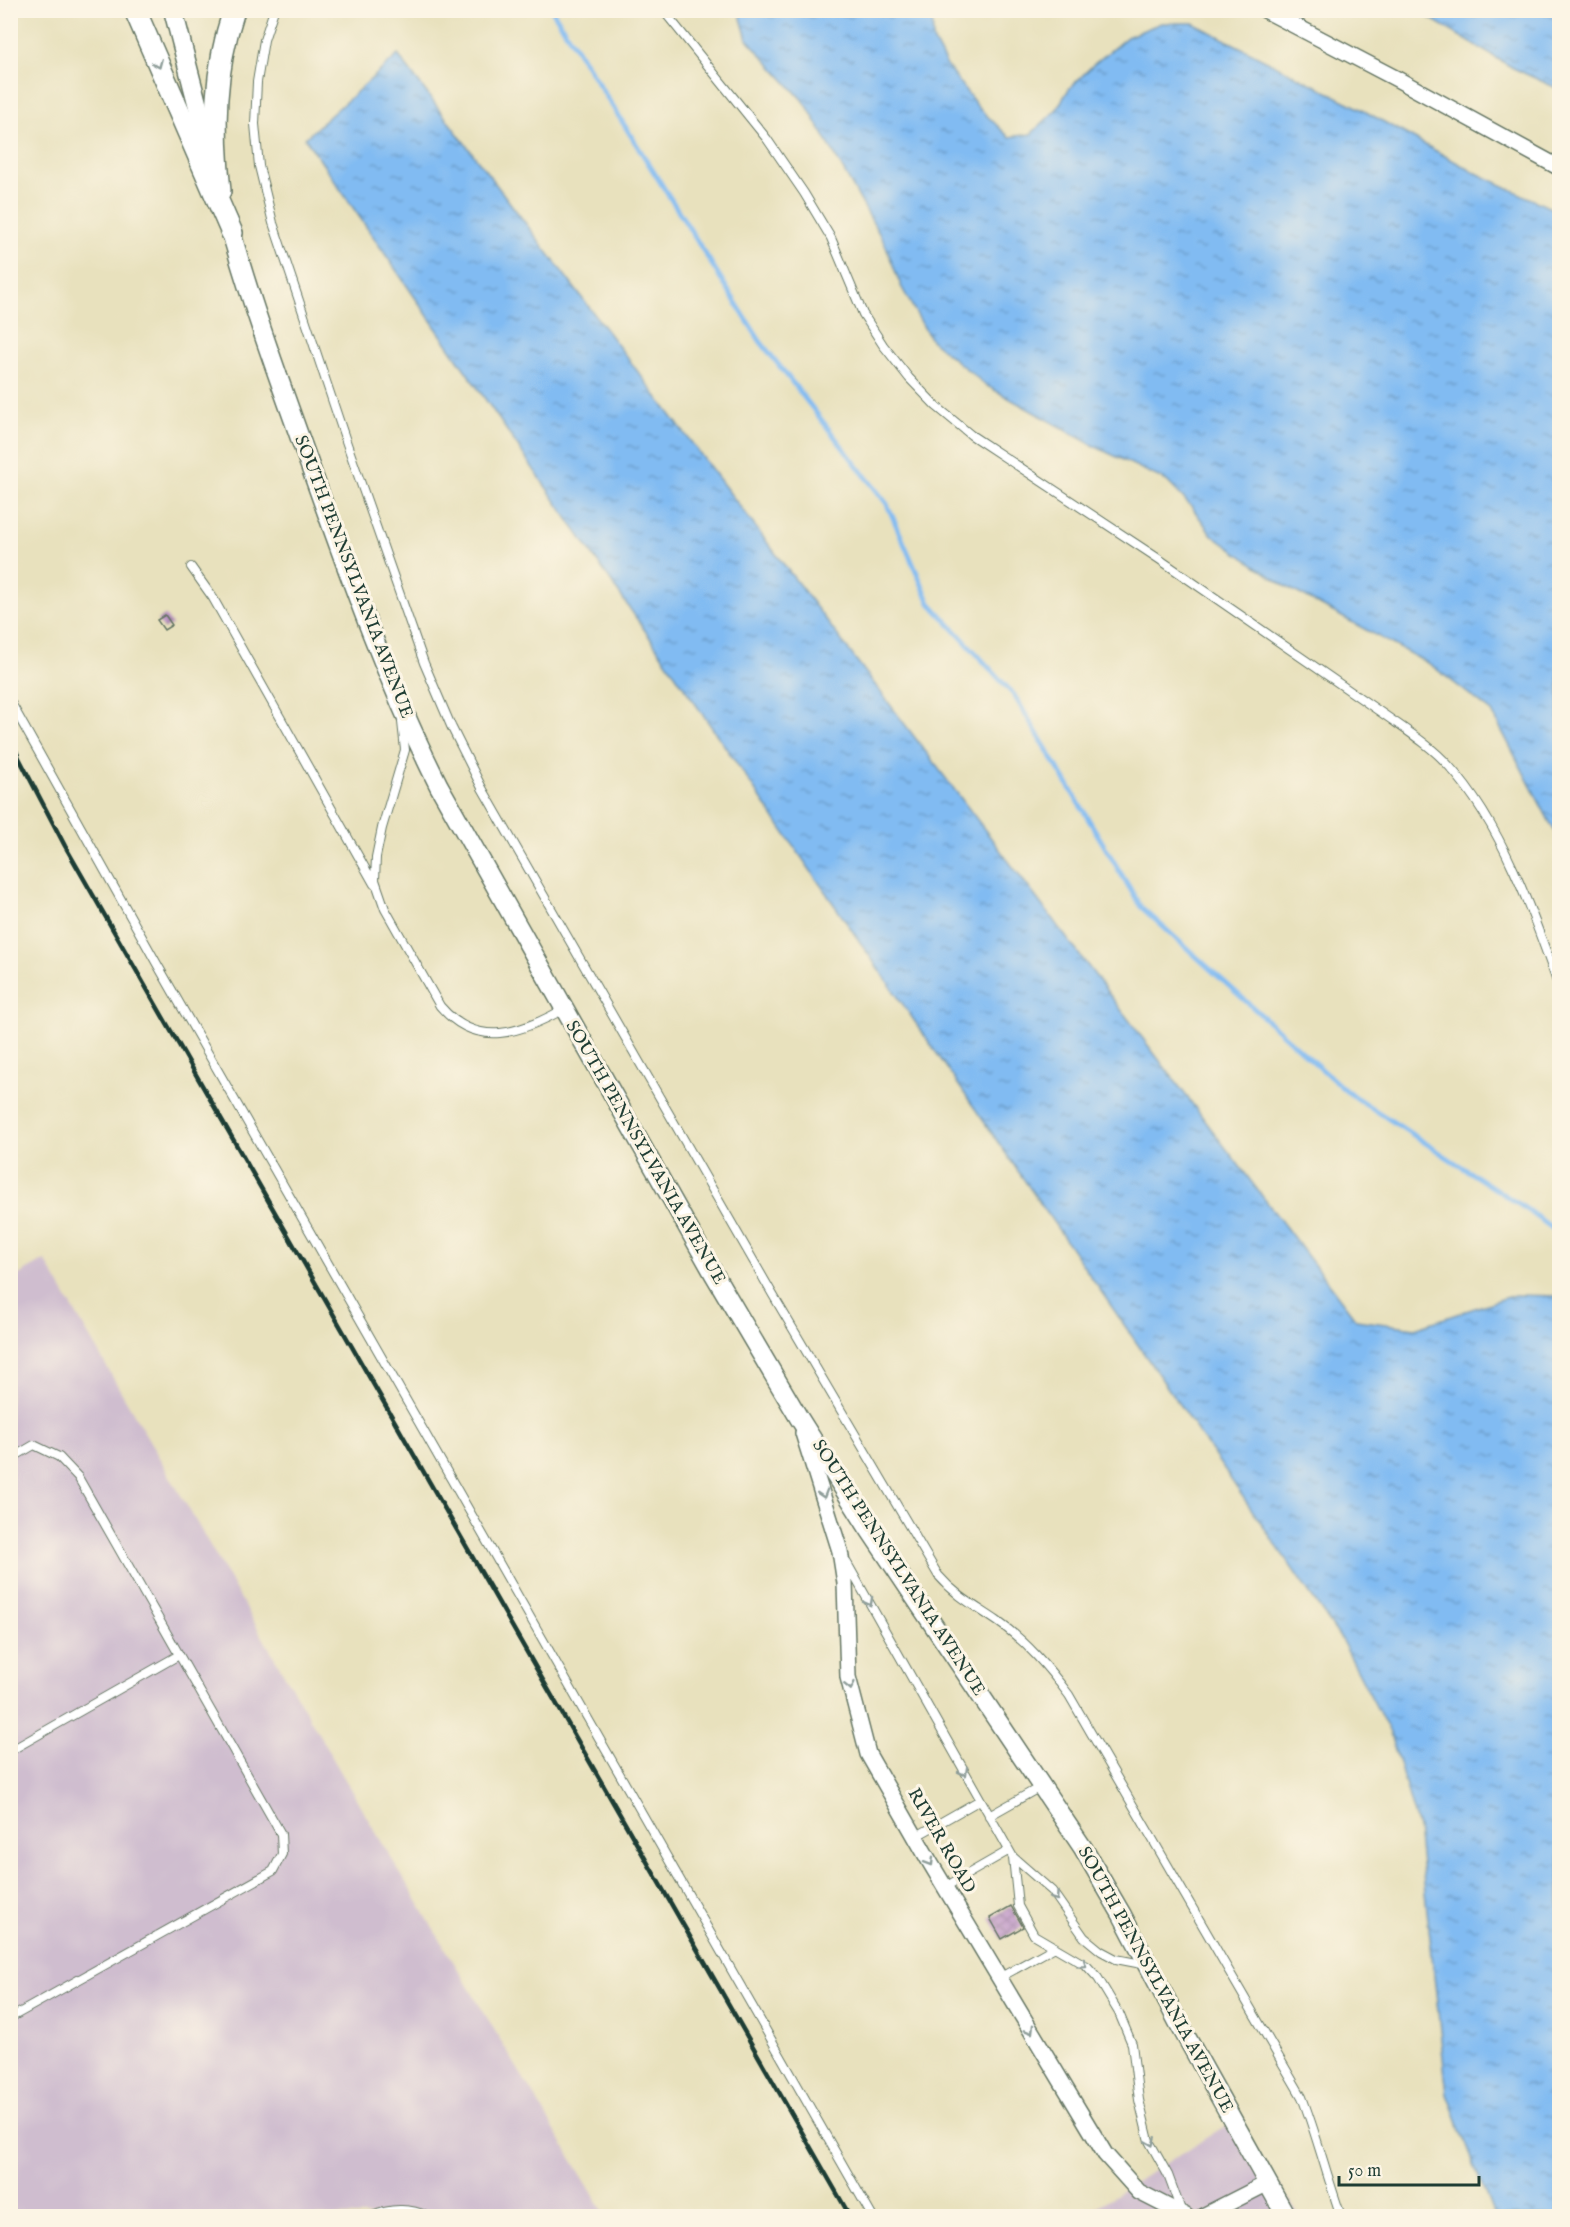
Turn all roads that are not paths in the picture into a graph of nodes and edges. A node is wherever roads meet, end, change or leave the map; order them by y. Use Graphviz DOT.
graph roads {
  1 [pos="135,10"];
  2 [pos="174,10"];
  3 [pos="234,10"];
  4 [pos="274,10"];
  5 [pos="663,10"];
  6 [pos="1265,10"];
  7 [pos="1560,168"];
  8 [pos="220,191"];
  9 [pos="231,233"];
  10 [pos="191,567"];
  11 [pos="393,688"];
  12 [pos="10,700"];
  13 [pos="378,891"];
  14 [pos="1560,990"];
  15 [pos="564,1009"];
  16 [pos="799,1418"];
  17 [pos="10,1459"];
  18 [pos="840,1551"];
  19 [pos="179,1655"];
  20 [pos="10,1750"];
  21 [pos="1042,1786"];
  22 [pos="980,1800"];
  23 [pos="989,1816"];
  24 [pos="915,1837"];
  25 [pos="1010,1854"];
  26 [pos="945,1887"];
  27 [pos="1055,1947"];
  28 [pos="1148,1965"];
  29 [pos="999,1978"];
  30 [pos="10,2018"];
  31 [pos="1268,2183"];
  32 [pos="1184,2216"];
  33 [pos="373,2217"];
  34 [pos="426,2217"];
  35 [pos="872,2217"];
  36 [pos="1203,2217"];
  37 [pos="1286,2217"];
  38 [pos="1341,2217"];
  1 -- 9 [label="main road, one-way"];
  2 -- 8 [label="street, SOUTH PENNSYLVANIA AVENUE"];
  3 -- 8 [label="main road"];
  4 -- 38 [label="lane"];
  5 -- 14 [label="lane"];
  6 -- 7 [label="street"];
  8 -- 9 [label="street, SOUTH PENNSYLVANIA AVENUE"];
  9 -- 11 [label="street, SOUTH PENNSYLVANIA AVENUE"];
  10 -- 13 [label="lane"];
  11 -- 13 [label="lane"];
  11 -- 15 [label="street, SOUTH PENNSYLVANIA AVENUE"];
  12 -- 35 [label="lane"];
  13 -- 15 [label="lane"];
  15 -- 16 [label="street, SOUTH PENNSYLVANIA AVENUE"];
  16 -- 18 [label="street, RIVER ROAD, one-way"];
  16 -- 21 [label="street, SOUTH PENNSYLVANIA AVENUE"];
  17 -- 19 [label="lane"];
  18 -- 22 [label="lane, one-way"];
  18 -- 24 [label="street, RIVER ROAD, one-way"];
  19 -- 20 [label="lane"];
  19 -- 30 [label="lane"];
  21 -- 23 [label="lane"];
  21 -- 28 [label="street, SOUTH PENNSYLVANIA AVENUE"];
  22 -- 23 [label="lane"];
  22 -- 24 [label="lane"];
  23 -- 25 [label="lane"];
  24 -- 26 [label="street, RIVER ROAD, one-way"];
  25 -- 26 [label="lane"];
  25 -- 27 [label="lane"];
  25 -- 28 [label="lane, one-way"];
  26 -- 29 [label="street, RIVER ROAD"];
  27 -- 29 [label="lane"];
  27 -- 32 [label="lane, one-way"];
  28 -- 31 [label="street, SOUTH PENNSYLVANIA AVENUE"];
  29 -- 32 [label="street, RIVER ROAD, one-way"];
  31 -- 36 [label="street"];
  31 -- 37 [label="street, SOUTH PENNSYLVANIA AVENUE"];
  33 -- 34 [label="lane"];
}
